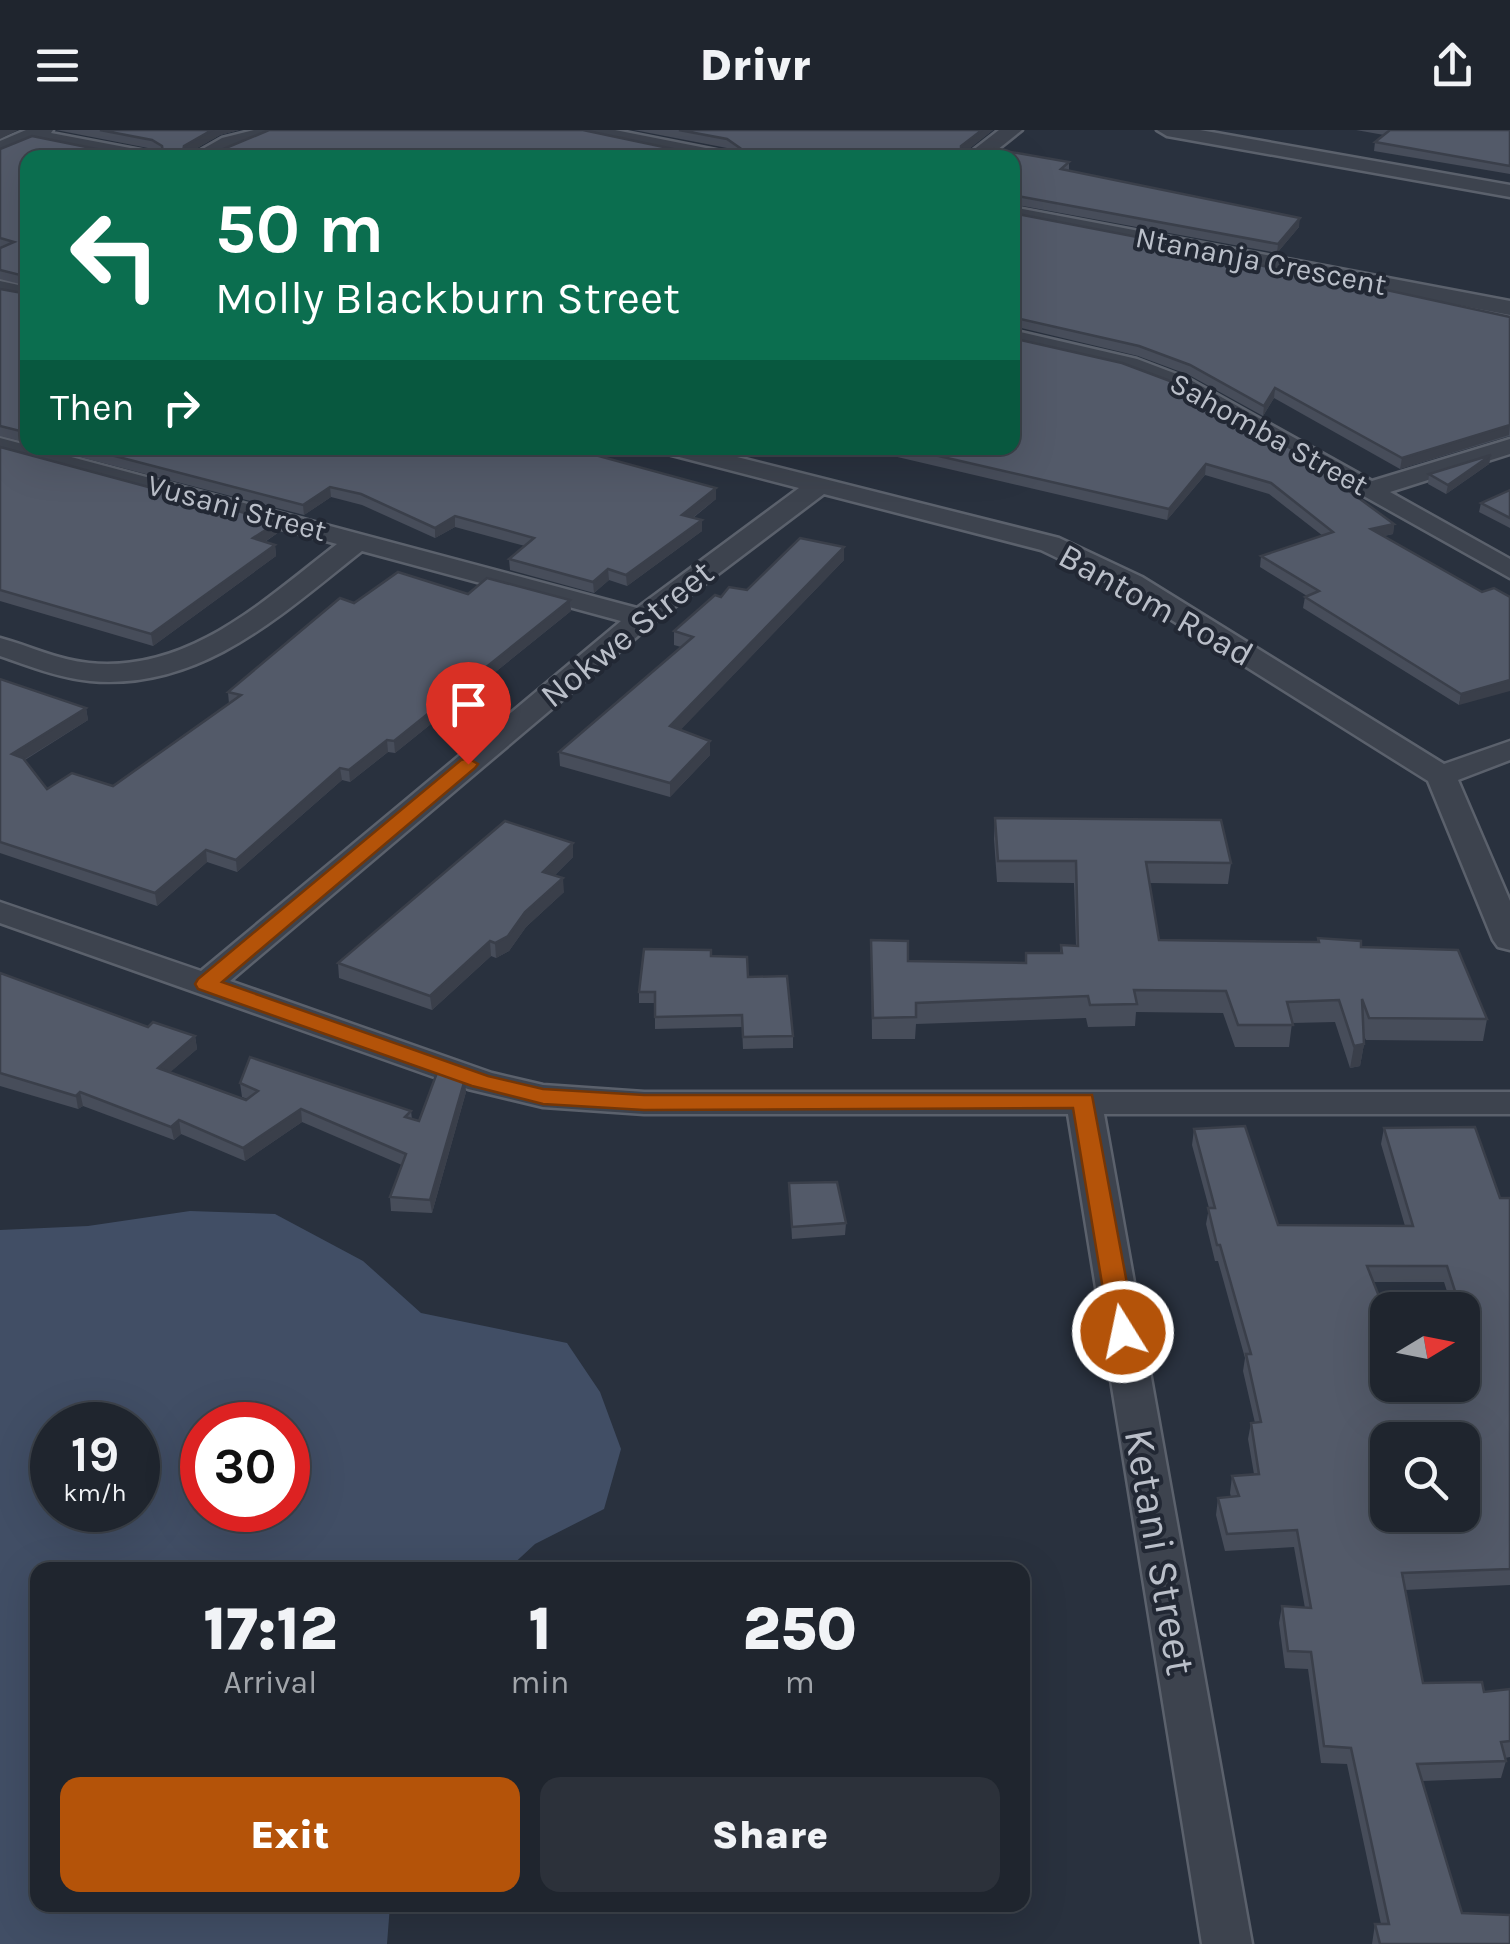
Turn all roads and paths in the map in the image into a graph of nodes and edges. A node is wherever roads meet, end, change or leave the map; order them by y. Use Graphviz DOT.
graph roads {
  1 [pos="278,130"];
  2 [pos="585,130"];
  3 [pos="1012,130"];
  4 [pos="1166,130"];
  5 [pos="1321,130"];
  6 [pos="38,132"];
  7 [pos="0,148"];
  8 [pos="116,150"];
  9 [pos="213,150"];
  10 [pos="686,150"];
  11 [pos="984,150"];
  12 [pos="1294,152"];
  13 [pos="1508,189"];
  14 [pos="1020,215"];
  15 [pos="1510,308"];
  16 [pos="1020,340"];
  17 [pos="1510,446"];
  18 [pos="41,455"];
  19 [pos="704,455"];
  20 [pos="822,483"];
  21 [pos="1370,490"];
  22 [pos="358,541"];
  23 [pos="1510,570"];
  24 [pos="642,618"];
  25 [pos="0,647"];
  26 [pos="1510,750"];
  27 [pos="1441,776"];
  28 [pos="0,912"];
  29 [pos="1510,940"];
  30 [pos="206,984"];
  31 [pos="1084,1100"];
  32 [pos="1510,1103"];
  33 [pos="1228,1944"];
  1 -- 9 [label="street"];
  2 -- 10 [label="street"];
  3 -- 11 [label="street"];
  4 -- 12 [label="street"];
  5 -- 12 [label="street"];
  6 -- 7 [label="street"];
  6 -- 8 [label="street"];
  12 -- 13 [label="street"];
  14 -- 15 [label="street, Ntananja Crescent"];
  16 -- 21 [label="street, Sahomba Street"];
  17 -- 21 [label="street"];
  18 -- 22 [label="street, Vusani Street"];
  19 -- 20 [label="street, Bantom Road"];
  20 -- 24 [label="street, Nokwe Street"];
  20 -- 27 [label="street, Bantom Road"];
  21 -- 23 [label="street, Sahomba Street"];
  22 -- 24 [label="street, Vusani Street"];
  22 -- 25 [label="street, Vusani Street"];
  24 -- 30 [label="street, Nokwe Street"];
  26 -- 27 [label="street"];
  27 -- 29 [label="street"];
  28 -- 30 [label="street"];
  30 -- 31 [label="street"];
  31 -- 32 [label="street"];
  31 -- 33 [label="street, Ketani Street"];
}
